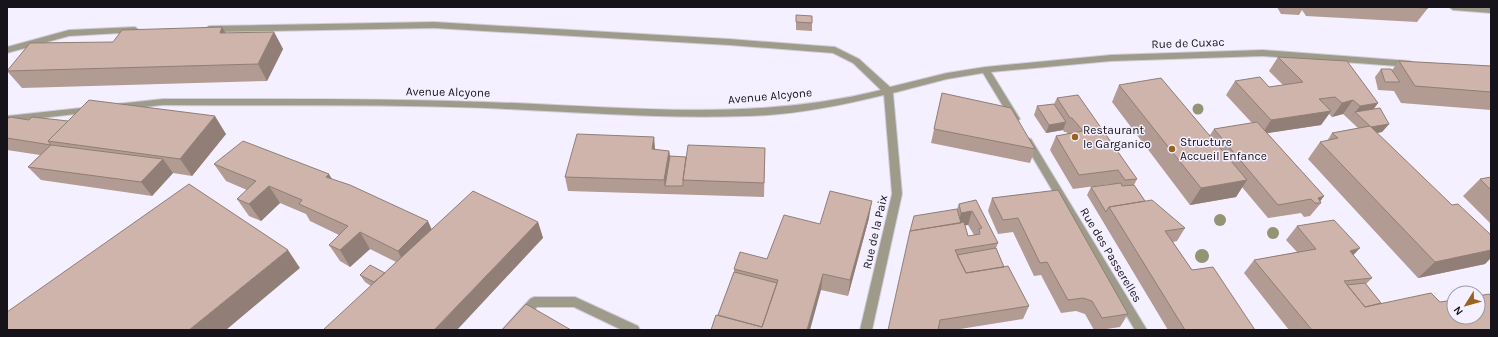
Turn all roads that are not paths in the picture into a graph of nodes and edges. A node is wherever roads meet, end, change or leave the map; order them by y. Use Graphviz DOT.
graph roads {
  1 [pos="1453,7"];
  2 [pos="1491,10"];
  3 [pos="199,29"];
  4 [pos="145,30"];
  5 [pos="28,43"];
  6 [pos="7,46"];
  7 [pos="7,50"];
  8 [pos="1422,64"];
  9 [pos="985,70"];
  10 [pos="888,91"];
  11 [pos="7,119"];
  12 [pos="508,330"];
  13 [pos="634,330"];
  14 [pos="866,330"];
  15 [pos="1141,330"];
  1 -- 2 [label="street"];
  3 -- 10 [label="street"];
  4 -- 5 [label="street"];
  5 -- 6 [label="street"];
  5 -- 7 [label="street"];
  8 -- 9 [label="street, Rue de Cuxac"];
  9 -- 10 [label="street, Rue de Cuxac"];
  9 -- 15 [label="street, Rue des Passerelles"];
  10 -- 11 [label="street, Avenue Alcyone"];
  10 -- 14 [label="street, Rue de la Paix"];
  12 -- 13 [label="street"];
}
